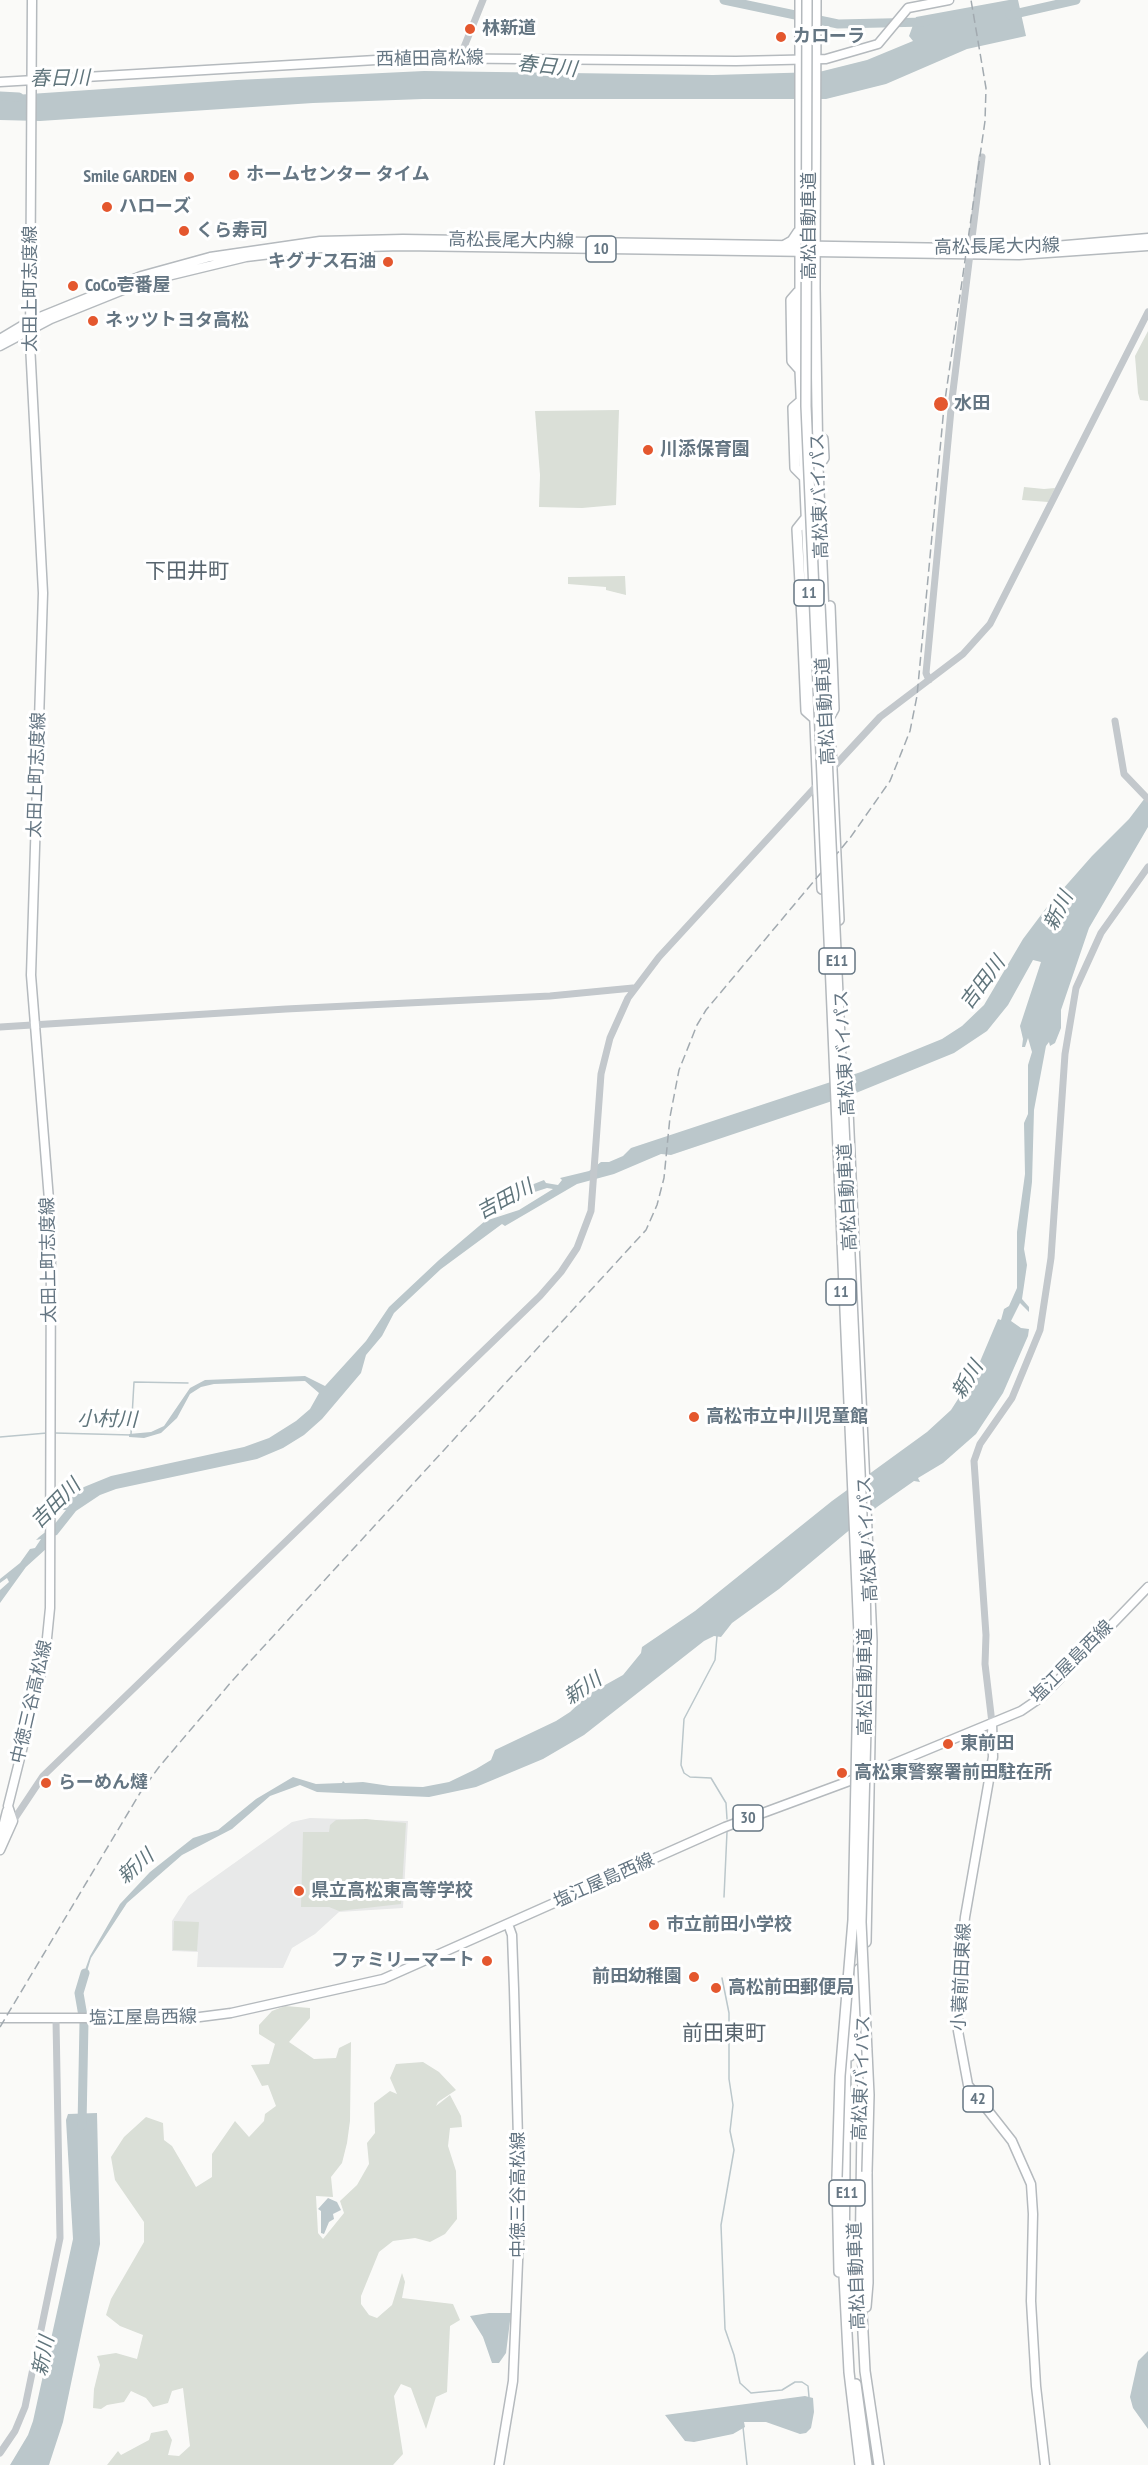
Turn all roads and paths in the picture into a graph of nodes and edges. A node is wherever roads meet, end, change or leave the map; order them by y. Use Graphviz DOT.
graph roads {
  1 [pos="32,0"];
  2 [pos="483,0"];
  3 [pos="800,0"];
  4 [pos="949,0"];
  5 [pos="813,1"];
  6 [pos="460,57"];
  7 [pos="801,63"];
  8 [pos="816,63"];
  9 [pos="0,82"];
  10 [pos="30,83"];
  11 [pos="982,157"];
  12 [pos="799,229"];
  13 [pos="1148,238"];
  14 [pos="785,245"];
  15 [pos="1148,246"];
  16 [pos="799,249"];
  17 [pos="815,249"];
  18 [pos="971,252"];
  19 [pos="1148,312"];
  20 [pos="30,325"];
  21 [pos="0,339"];
  22 [pos="0,346"];
  23 [pos="929,680"];
  24 [pos="1115,722"];
  25 [pos="832,769"];
  26 [pos="818,785"];
  27 [pos="1148,799"];
  28 [pos="1148,867"];
  29 [pos="633,988"];
  30 [pos="35,1025"];
  31 [pos="0,1027"];
  32 [pos="50,1549"];
  33 [pos="1148,1587"];
  34 [pos="992,1723"];
  35 [pos="871,1773"];
  36 [pos="854,1780"];
  37 [pos="7,1811"];
  38 [pos="13,1821"];
  39 [pos="0,1839"];
  40 [pos="0,1850"];
  41 [pos="857,1921"];
  42 [pos="508,1924"];
  43 [pos="0,2018"];
  44 [pos="57,2020"];
  45 [pos="846,2330"];
  46 [pos="862,2339"];
  47 [pos="0,2453"];
  48 [pos="499,2465"];
  49 [pos="860,2465"];
  50 [pos="867,2465"];
  51 [pos="873,2465"];
  52 [pos="879,2465"];
  53 [pos="1045,2465"];
  1 -- 10 [label="main road, 太田上町志度線"];
  2 -- 6 [label="street"];
  3 -- 7 [label="highway, 高松東バイパス / 11"];
  4 -- 8 [label="main road, 西植田高松線"];
  5 -- 8 [label="highway, 高松東バイパス / 11"];
  5 -- 41 [label="highway, 高松自動車道 / E11, bridge"];
  6 -- 7 [label="main road, 西植田高松線"];
  6 -- 10 [label="main road, 西植田高松線"];
  7 -- 8 [label="main road, 西植田高松線"];
  7 -- 12 [label="highway, 高松東バイパス / 11"];
  8 -- 17 [label="highway, 高松東バイパス / 11"];
  9 -- 10 [label="main road, 西植田高松線"];
  10 -- 20 [label="main road, 太田上町志度線"];
  11 -- 18 [label="street"];
  12 -- 14 [label="highway"];
  12 -- 16 [label="highway, 高松東バイパス / 11"];
  13 -- 18 [label="main road, 高松長尾大内線 / 10"];
  14 -- 16 [label="main road, 高松長尾大内線 / 10"];
  14 -- 20 [label="main road, 高松長尾大内線 / 10"];
  15 -- 18 [label="main road, 高松長尾大内線 / 10"];
  16 -- 17 [label="main road, 高松長尾大内線 / 10"];
  16 -- 20 [label="main road, 高松長尾大内線 / 10"];
  16 -- 26 [label="highway, 高松東バイパス / 11"];
  17 -- 18 [label="main road, 高松長尾大内線 / 10"];
  17 -- 25 [label="highway, 高松東バイパス / 11"];
  18 -- 23 [label="street"];
  19 -- 23 [label="street"];
  20 -- 21 [label="main road, 高松長尾大内線 / 10"];
  20 -- 22 [label="main road, 高松長尾大内線 / 10"];
  20 -- 30 [label="main road, 太田上町志度線"];
  23 -- 25 [label="street"];
  24 -- 27 [label="street"];
  25 -- 26 [label="street"];
  25 -- 35 [label="highway, 高松東バイパス / 11, bridge"];
  26 -- 29 [label="street"];
  26 -- 36 [label="highway, 高松東バイパス / 11, bridge"];
  28 -- 34 [label="street"];
  29 -- 30 [label="street"];
  29 -- 38 [label="street"];
  30 -- 31 [label="street"];
  30 -- 32 [label="main road, 太田上町志度線"];
  32 -- 37 [label="main road, 中徳三谷高松線"];
  33 -- 34 [label="main road, 塩江屋島西線 / 30"];
  34 -- 35 [label="main road, 塩江屋島西線 / 30"];
  34 -- 53 [label="main road, 小蓑前田東線 / 42"];
  35 -- 36 [label="main road, 塩江屋島西線 / 30"];
  35 -- 46 [label="highway, 高松東バイパス / 11"];
  36 -- 42 [label="main road, 塩江屋島西線 / 30"];
  36 -- 45 [label="highway, 高松東バイパス / 11"];
  37 -- 38 [label="main road"];
  37 -- 39 [label="main road, 中徳三谷高松線"];
  38 -- 40 [label="main road"];
  41 -- 45 [label="highway, bridge"];
  41 -- 46 [label="highway, bridge"];
  41 -- 50 [label="highway, 高松自動車道 / E11, bridge"];
  41 -- 51 [label="highway, 高松自動車道 / E11, bridge"];
  42 -- 44 [label="main road, 塩江屋島西線 / 30"];
  42 -- 48 [label="main road, 中徳三谷高松線"];
  43 -- 44 [label="main road, 塩江屋島西線 / 30"];
  44 -- 47 [label="street"];
  45 -- 49 [label="highway, 高松東バイパス / 11"];
  46 -- 52 [label="highway, 高松東バイパス / 11"];
}
